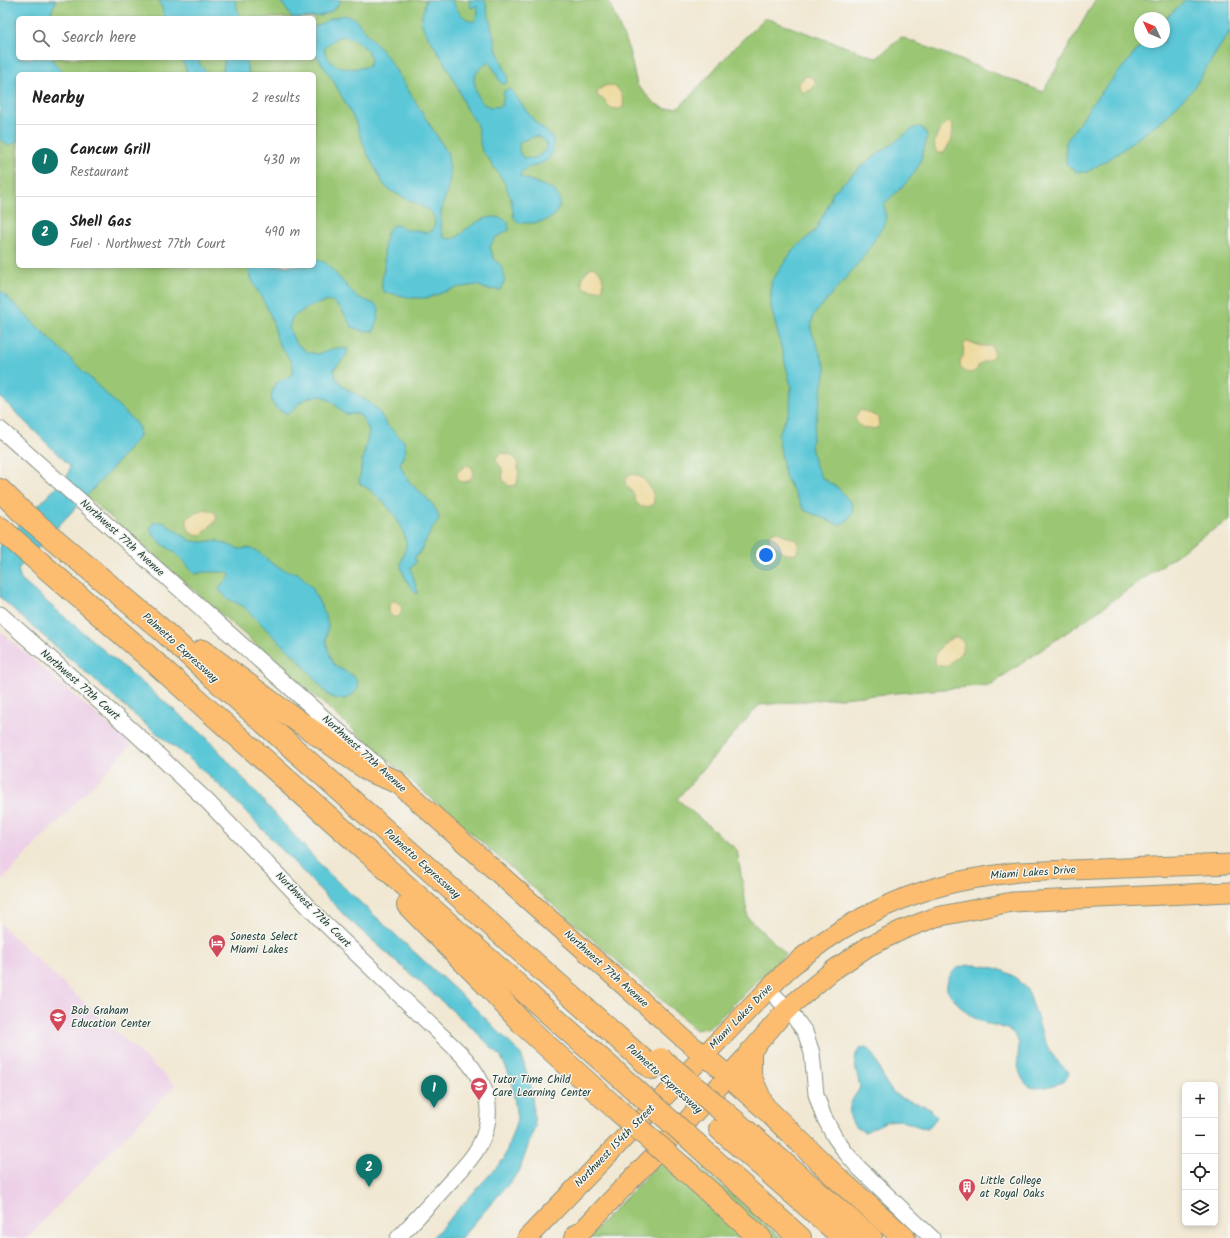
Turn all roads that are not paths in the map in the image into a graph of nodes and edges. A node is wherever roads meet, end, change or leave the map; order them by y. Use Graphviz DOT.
graph roads {
  1 [pos="0,430"];
  2 [pos="0,490"];
  3 [pos="2,530"];
  4 [pos="0,614"];
  5 [pos="162,630"];
  6 [pos="395,781"];
  7 [pos="364,849"];
  8 [pos="1230,864"];
  9 [pos="1230,892"];
  10 [pos="768,989"];
  11 [pos="788,1009"];
  12 [pos="750,1053"];
  13 [pos="704,1055"];
  14 [pos="729,1076"];
  15 [pos="764,1108"];
  16 [pos="719,1118"];
  17 [pos="576,1237"];
  18 [pos="398,1238"];
  19 [pos="527,1238"];
  20 [pos="760,1238"];
  21 [pos="800,1238"];
  22 [pos="844,1238"];
  23 [pos="870,1238"];
  24 [pos="904,1238"];
  25 [pos="932,1238"];
  1 -- 6 [label="street, Northwest 77th Avenue"];
  2 -- 5 [label="highway, Palmetto Expressway"];
  3 -- 7 [label="highway"];
  4 -- 18 [label="street, Northwest 77th Court"];
  5 -- 6 [label="highway"];
  5 -- 16 [label="highway, Palmetto Expressway"];
  6 -- 13 [label="main road, Northwest 77th Avenue"];
  7 -- 20 [label="highway, bridge"];
  7 -- 21 [label="highway, bridge"];
  8 -- 10 [label="main road, Miami Lakes Drive"];
  9 -- 11 [label="main road"];
  10 -- 11 [label="street"];
  10 -- 13 [label="main road, Miami Lakes Drive"];
  11 -- 12 [label="main road"];
  11 -- 25 [label="street"];
  12 -- 14 [label="main road"];
  12 -- 15 [label="highway"];
  13 -- 14 [label="main road, Northwest 77th Avenue"];
  13 -- 19 [label="main road, Northwest 154th Street"];
  14 -- 15 [label="highway"];
  14 -- 17 [label="main road"];
  15 -- 24 [label="highway"];
  16 -- 22 [label="highway, Palmetto Expressway"];
  16 -- 23 [label="highway"];
}
